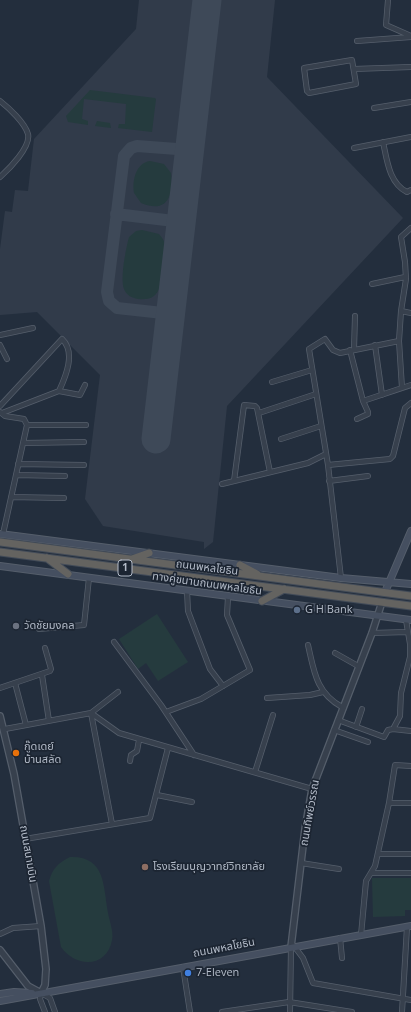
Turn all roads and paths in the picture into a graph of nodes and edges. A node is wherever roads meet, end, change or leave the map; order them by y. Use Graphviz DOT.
graph roads {
  1 [pos="388,0"];
  2 [pos="411,36"];
  3 [pos="357,41"];
  4 [pos="411,66"];
  5 [pos="354,68"];
  6 [pos="0,101"];
  7 [pos="411,102"];
  8 [pos="374,108"];
  9 [pos="411,137"];
  10 [pos="383,142"];
  11 [pos="354,148"];
  12 [pos="0,177"];
  13 [pos="411,190"];
  14 [pos="411,228"];
  15 [pos="406,277"];
  16 [pos="372,284"];
  17 [pos="401,311"];
  18 [pos="411,313"];
  19 [pos="355,316"];
  20 [pos="33,328"];
  21 [pos="0,334"];
  22 [pos="399,341"];
  23 [pos="0,344"];
  24 [pos="375,345"];
  25 [pos="352,349"];
  26 [pos="7,359"];
  27 [pos="312,370"];
  28 [pos="272,382"];
  29 [pos="411,385"];
  30 [pos="85,386"];
  31 [pos="402,388"];
  32 [pos="59,390"];
  33 [pos="316,394"];
  34 [pos="382,395"];
  35 [pos="363,401"];
  36 [pos="411,403"];
  37 [pos="0,406"];
  38 [pos="1,412"];
  39 [pos="258,413"];
  40 [pos="357,419"];
  41 [pos="27,425"];
  42 [pos="86,425"];
  43 [pos="321,426"];
  44 [pos="281,438"];
  45 [pos="84,442"];
  46 [pos="22,443"];
  47 [pos="326,454"];
  48 [pos="18,464"];
  49 [pos="84,465"];
  50 [pos="328,465"];
  51 [pos="270,472"];
  52 [pos="16,475"];
  53 [pos="65,476"];
  54 [pos="368,476"];
  55 [pos="329,480"];
  56 [pos="234,481"];
  57 [pos="222,484"];
  58 [pos="11,497"];
  59 [pos="64,498"];
  60 [pos="411,531"];
  61 [pos="1,534"];
  62 [pos="0,542"];
  63 [pos="0,552"];
  64 [pos="149,553"];
  65 [pos="47,558"];
  66 [pos="130,559"];
  67 [pos="240,565"];
  68 [pos="0,566"];
  69 [pos="68,574"];
  70 [pos="262,576"];
  71 [pos="89,578"];
  72 [pos="341,578"];
  73 [pos="390,581"];
  74 [pos="411,584"];
  75 [pos="284,589"];
  76 [pos="187,591"];
  77 [pos="385,592"];
  78 [pos="228,596"];
  79 [pos="411,596"];
  80 [pos="262,601"];
  81 [pos="382,602"];
  82 [pos="411,606"];
  83 [pos="378,616"];
  84 [pos="409,620"];
  85 [pos="39,629"];
  86 [pos="408,632"];
  87 [pos="372,633"];
  88 [pos="114,642"];
  89 [pos="308,645"];
  90 [pos="44,648"];
  91 [pos="335,653"];
  92 [pos="410,657"];
  93 [pos="358,666"];
  94 [pos="42,675"];
  95 [pos="15,683"];
  96 [pos="223,686"];
  97 [pos="0,688"];
  98 [pos="118,692"];
  99 [pos="323,692"];
  100 [pos="267,698"];
  101 [pos="342,707"];
  102 [pos="362,710"];
  103 [pos="166,712"];
  104 [pos="91,714"];
  105 [pos="273,715"];
  106 [pos="0,716"];
  107 [pos="49,720"];
  108 [pos="338,720"];
  109 [pos="26,725"];
  110 [pos="356,727"];
  111 [pos="5,729"];
  112 [pos="393,729"];
  113 [pos="334,730"];
  114 [pos="411,731"];
  115 [pos="139,740"];
  116 [pos="368,742"];
  117 [pos="168,748"];
  118 [pos="194,755"];
  119 [pos="130,761"];
  120 [pos="411,766"];
  121 [pos="255,772"];
  122 [pos="312,788"];
  123 [pos="157,795"];
  124 [pos="192,802"];
  125 [pos="389,803"];
  126 [pos="411,804"];
  127 [pos="112,824"];
  128 [pos="26,838"];
  129 [pos="378,854"];
  130 [pos="411,854"];
  131 [pos="301,863"];
  132 [pos="338,869"];
  133 [pos="372,873"];
  134 [pos="411,873"];
  135 [pos="41,926"];
  136 [pos="409,926"];
  137 [pos="0,934"];
  138 [pos="361,935"];
  139 [pos="340,938"];
  140 [pos="293,947"];
  141 [pos="0,950"];
  142 [pos="342,958"];
  143 [pos="183,967"];
  144 [pos="41,993"];
  145 [pos="0,994"];
  146 [pos="404,1000"];
  147 [pos="411,1000"];
  148 [pos="0,1001"];
  149 [pos="289,1002"];
  150 [pos="45,1012"];
  151 [pos="54,1012"];
  152 [pos="190,1012"];
  153 [pos="222,1012"];
  154 [pos="290,1012"];
  155 [pos="352,1012"];
  156 [pos="402,1012"];
  1 -- 2 [label="street"];
  2 -- 3 [label="street"];
  4 -- 5 [label="street"];
  5 -- 5 [label="street"];
  6 -- 12 [label="street"];
  7 -- 8 [label="street"];
  9 -- 10 [label="street"];
  10 -- 11 [label="street"];
  10 -- 13 [label="street"];
  14 -- 15 [label="street"];
  15 -- 16 [label="street"];
  15 -- 17 [label="street"];
  17 -- 18 [label="street"];
  17 -- 22 [label="street"];
  19 -- 25 [label="street"];
  20 -- 21 [label="street"];
  22 -- 24 [label="street"];
  22 -- 31 [label="street"];
  23 -- 26 [label="street"];
  24 -- 25 [label="street"];
  24 -- 34 [label="street"];
  25 -- 27 [label="street"];
  25 -- 35 [label="street"];
  27 -- 28 [label="street"];
  27 -- 33 [label="street"];
  29 -- 31 [label="street"];
  30 -- 32 [label="street"];
  31 -- 34 [label="street"];
  32 -- 37 [label="street"];
  32 -- 38 [label="street"];
  33 -- 39 [label="street"];
  33 -- 43 [label="street"];
  34 -- 35 [label="street"];
  35 -- 40 [label="street"];
  36 -- 50 [label="street"];
  38 -- 41 [label="street"];
  39 -- 51 [label="street"];
  39 -- 56 [label="street"];
  41 -- 42 [label="street"];
  41 -- 46 [label="street"];
  43 -- 44 [label="street"];
  43 -- 47 [label="street"];
  45 -- 46 [label="street"];
  46 -- 48 [label="street"];
  47 -- 50 [label="street"];
  47 -- 51 [label="street"];
  48 -- 49 [label="street"];
  48 -- 52 [label="street"];
  50 -- 55 [label="street"];
  51 -- 56 [label="street"];
  52 -- 53 [label="street"];
  52 -- 58 [label="street"];
  54 -- 55 [label="street"];
  55 -- 72 [label="street"];
  56 -- 57 [label="street"];
  58 -- 59 [label="street"];
  58 -- 61 [label="street"];
  60 -- 73 [label="main road"];
  61 -- 64 [label="main road, ทางคู่ขนานถนนพหลโยธิน / 1"];
  62 -- 66 [label="highway, ถนนพหลโยธิน / 1"];
  63 -- 65 [label="highway, ถนนพหลโยธิน / 1"];
  64 -- 66 [label="highway"];
  64 -- 67 [label="main road, ทางคู่ขนานถนนพหลโยธิน / 1"];
  65 -- 69 [label="highway"];
  65 -- 75 [label="highway, ถนนพหลโยธิน / 1"];
  66 -- 70 [label="highway, ถนนพหลโยธิน / 1"];
  67 -- 70 [label="highway"];
  67 -- 72 [label="main road, ทางคู่ขนานถนนพหลโยธิน / 1"];
  68 -- 69 [label="main road, ทางคู่ขนานถนนพหลโยธิน / 1"];
  69 -- 71 [label="main road, ทางคู่ขนานถนนพหลโยธิน / 1"];
  70 -- 77 [label="highway, ถนนพหลโยธิน / 1"];
  71 -- 76 [label="main road, ทางคู่ขนานถนนพหลโยธิน / 1"];
  71 -- 85 [label="street"];
  72 -- 73 [label="main road, ทางคู่ขนานถนนพหลโยธิน / 1"];
  73 -- 74 [label="main road, ทางคู่ขนานถนนพหลโยธิน / 1"];
  73 -- 77 [label="main road"];
  75 -- 80 [label="highway"];
  75 -- 81 [label="highway, ถนนพหลโยธิน / 1"];
  76 -- 78 [label="main road, ทางคู่ขนานถนนพหลโยธิน / 1"];
  76 -- 96 [label="street"];
  77 -- 79 [label="highway, ถนนพหลโยธิน / 1"];
  77 -- 81 [label="highway"];
  78 -- 80 [label="main road, ทางคู่ขนานถนนพหลโยธิน / 1"];
  78 -- 96 [label="street"];
  80 -- 83 [label="main road, ทางคู่ขนานถนนพหลโยธิน / 1"];
  81 -- 82 [label="highway, ถนนพหลโยธิน / 1"];
  81 -- 83 [label="street, ถนนทิพย์วรรณ"];
  83 -- 84 [label="main road, ทางคู่ขนานถนนพหลโยธิน / 1"];
  83 -- 87 [label="street, ถนนทิพย์วรรณ"];
  84 -- 86 [label="street"];
  86 -- 87 [label="street"];
  86 -- 92 [label="street"];
  87 -- 93 [label="street, ถนนทิพย์วรรณ"];
  88 -- 103 [label="street"];
  89 -- 99 [label="street"];
  90 -- 94 [label="street"];
  91 -- 93 [label="street"];
  92 -- 112 [label="street"];
  93 -- 101 [label="street, ถนนทิพย์วรรณ"];
  94 -- 95 [label="street"];
  94 -- 107 [label="street"];
  95 -- 97 [label="street"];
  95 -- 109 [label="street"];
  96 -- 103 [label="street"];
  98 -- 104 [label="street"];
  99 -- 100 [label="street"];
  99 -- 101 [label="street"];
  101 -- 108 [label="street, ถนนทิพย์วรรณ"];
  102 -- 110 [label="street"];
  103 -- 118 [label="street"];
  104 -- 107 [label="street"];
  104 -- 115 [label="street"];
  104 -- 127 [label="street"];
  105 -- 121 [label="street"];
  106 -- 111 [label="street, ถนนสนามบิน"];
  107 -- 109 [label="street"];
  108 -- 110 [label="street"];
  108 -- 113 [label="street, ถนนทิพย์วรรณ"];
  109 -- 111 [label="street"];
  110 -- 112 [label="street"];
  111 -- 128 [label="street, ถนนสนามบิน"];
  112 -- 114 [label="street"];
  113 -- 116 [label="street"];
  113 -- 122 [label="street, ถนนทิพย์วรรณ"];
  115 -- 117 [label="street"];
  115 -- 119 [label="street"];
  117 -- 118 [label="street"];
  117 -- 123 [label="street"];
  118 -- 121 [label="street"];
  120 -- 125 [label="street"];
  121 -- 122 [label="street"];
  122 -- 131 [label="street, ถนนทิพย์วรรณ"];
  123 -- 124 [label="street"];
  123 -- 127 [label="street"];
  125 -- 126 [label="street"];
  125 -- 129 [label="street"];
  127 -- 128 [label="street"];
  128 -- 135 [label="street, ถนนสนามบิน"];
  129 -- 130 [label="street"];
  129 -- 133 [label="street"];
  131 -- 132 [label="street"];
  131 -- 140 [label="street, ถนนทิพย์วรรณ"];
  133 -- 134 [label="street"];
  133 -- 138 [label="street"];
  135 -- 137 [label="street"];
  135 -- 144 [label="street, ถนนสนามบิน"];
  136 -- 138 [label="main road, ถนนพหลโยธิน"];
  136 -- 146 [label="street"];
  138 -- 139 [label="main road, ถนนพหลโยธิน"];
  139 -- 140 [label="main road, ถนนพหลโยธิน"];
  139 -- 142 [label="street"];
  140 -- 143 [label="main road, ถนนพหลโยธิน"];
  140 -- 146 [label="street"];
  140 -- 149 [label="street, ถนนทิพย์วรรณ"];
  141 -- 144 [label="street"];
  143 -- 144 [label="main road, ถนนพหลโยธิน"];
  143 -- 152 [label="street"];
  144 -- 145 [label="main road, ถนนพหลโยธิน"];
  144 -- 148 [label="main road, ถนนพหลโยธิน"];
  144 -- 150 [label="street"];
  144 -- 151 [label="street"];
  146 -- 147 [label="street"];
  146 -- 156 [label="street"];
  149 -- 153 [label="street"];
  149 -- 154 [label="street, ถนนทิพย์วรรณ"];
  149 -- 155 [label="street"];
}
